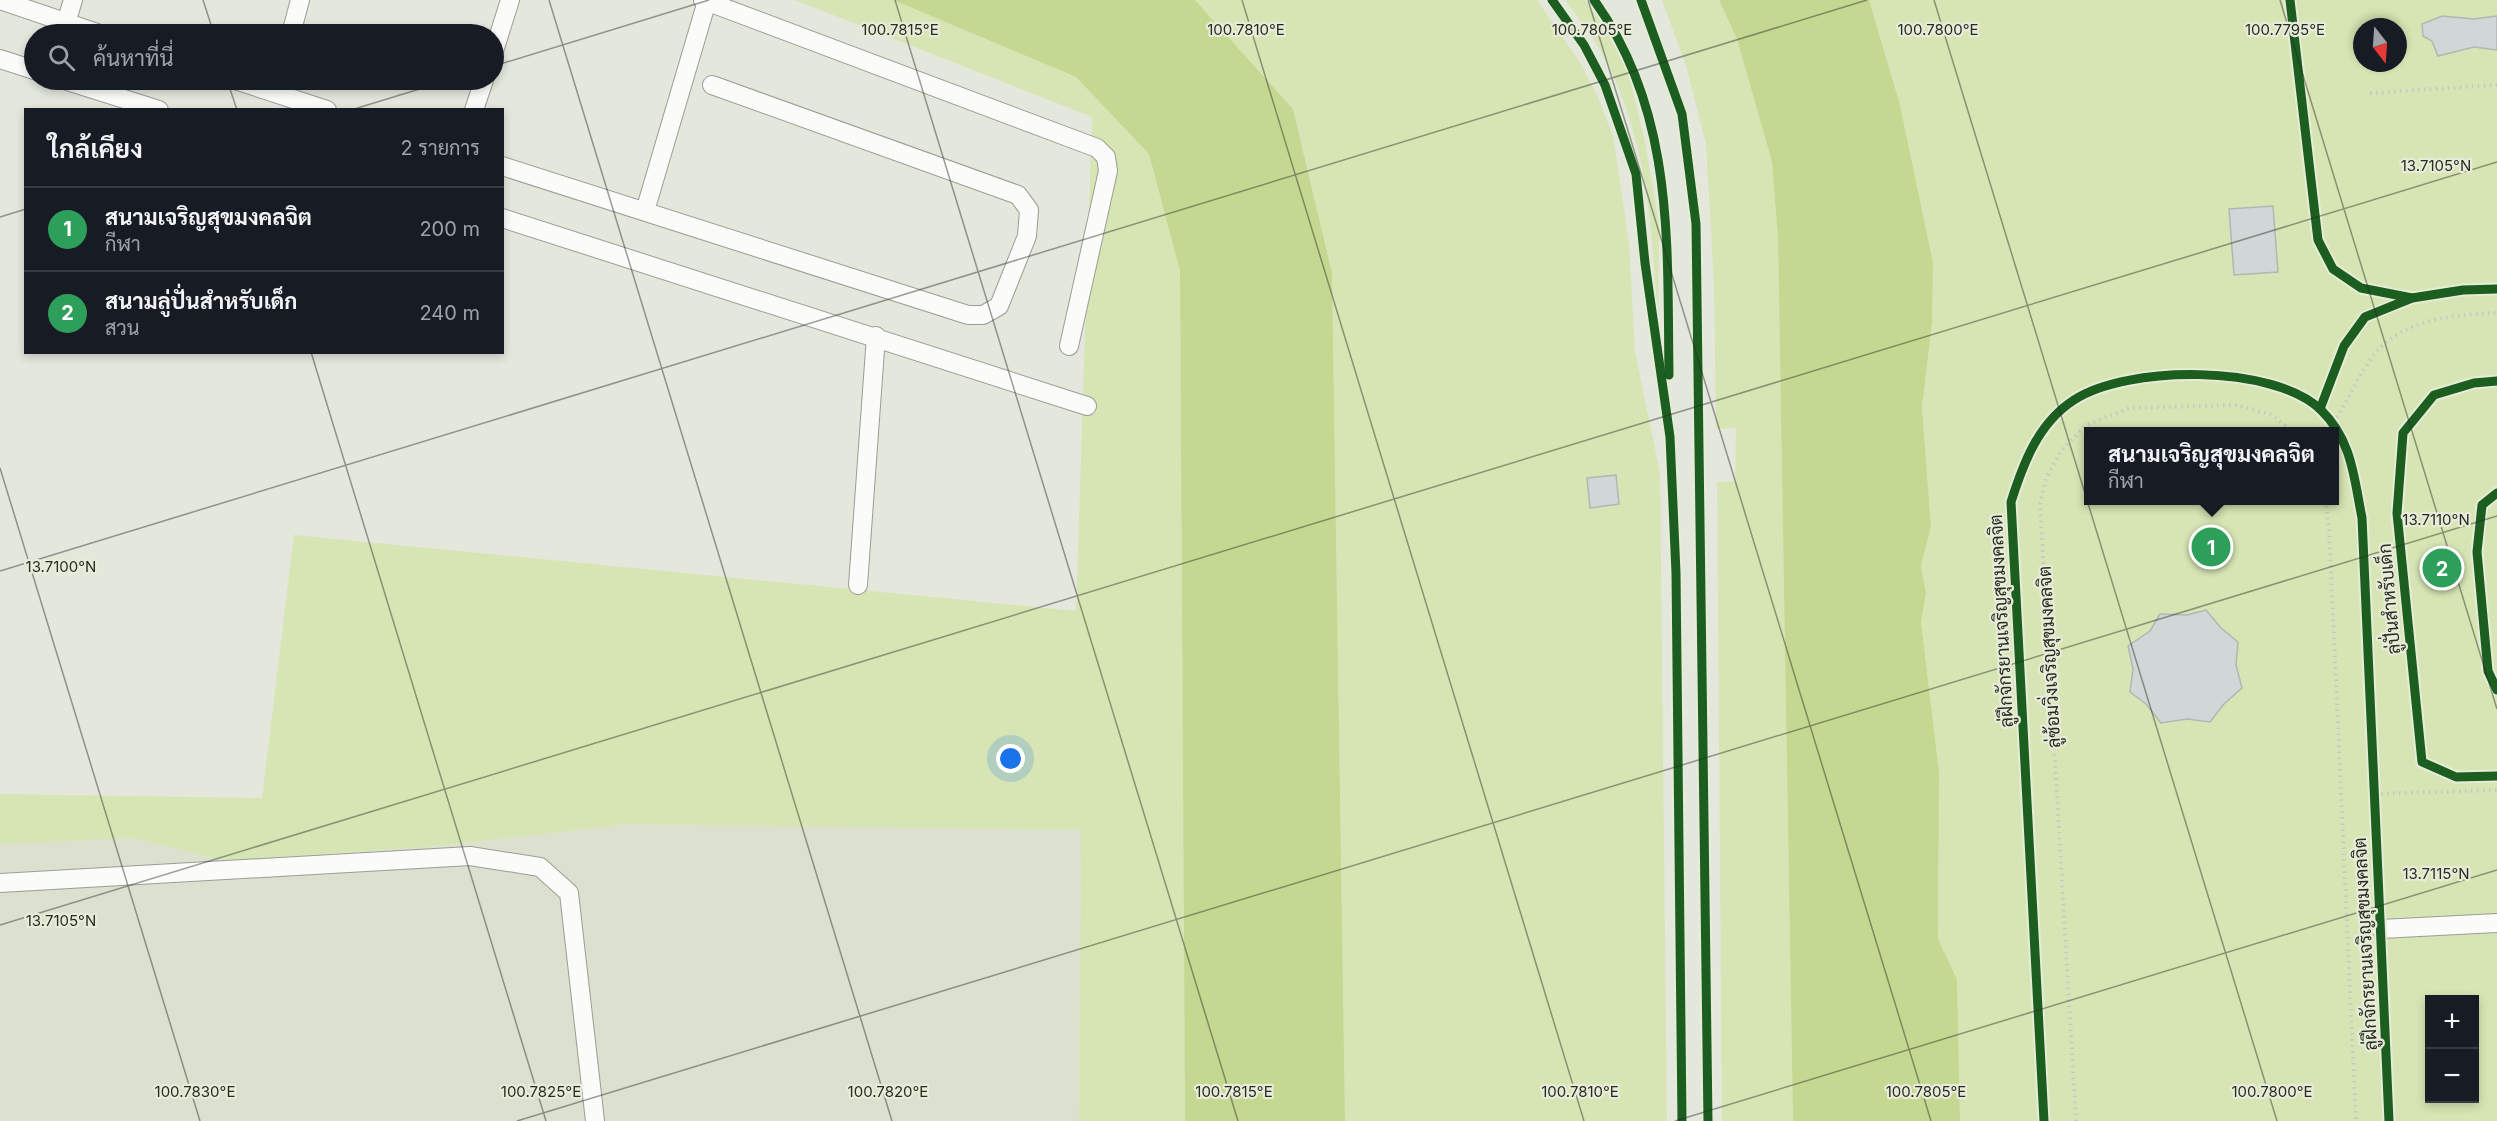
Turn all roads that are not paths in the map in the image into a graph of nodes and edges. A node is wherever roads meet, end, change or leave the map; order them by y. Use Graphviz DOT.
graph roads {
  1 [pos="0,0"];
  2 [pos="73,0"];
  3 [pos="300,0"];
  4 [pos="510,0"];
  5 [pos="705,1"];
  6 [pos="66,23"];
  7 [pos="69,24"];
  8 [pos="294,24"];
  9 [pos="502,24"];
  10 [pos="0,59"];
  11 [pos="24,67"];
  12 [pos="712,85"];
  13 [pos="96,90"];
  14 [pos="284,90"];
  15 [pos="481,90"];
  16 [pos="153,108"];
  17 [pos="323,108"];
  18 [pos="475,108"];
  19 [pos="504,167"];
  20 [pos="645,211"];
  21 [pos="504,219"];
  22 [pos="876,336"];
  23 [pos="1069,346"];
  24 [pos="1087,406"];
  25 [pos="858,585"];
  26 [pos="0,883"];
  27 [pos="2497,922"];
  28 [pos="2381,929"];
  29 [pos="595,1121"];
  1 -- 6 [label="lane"];
  2 -- 6 [label="lane"];
  3 -- 8 [label="lane"];
  4 -- 9 [label="lane"];
  5 -- 20 [label="lane"];
  5 -- 23 [label="lane"];
  6 -- 7 [label="lane"];
  10 -- 11 [label="lane"];
  12 -- 20 [label="lane"];
  13 -- 16 [label="lane"];
  14 -- 17 [label="lane"];
  15 -- 18 [label="lane"];
  19 -- 20 [label="lane"];
  21 -- 22 [label="lane"];
  22 -- 24 [label="lane"];
  22 -- 25 [label="lane"];
  26 -- 29 [label="lane"];
  27 -- 28 [label="lane"];
}
